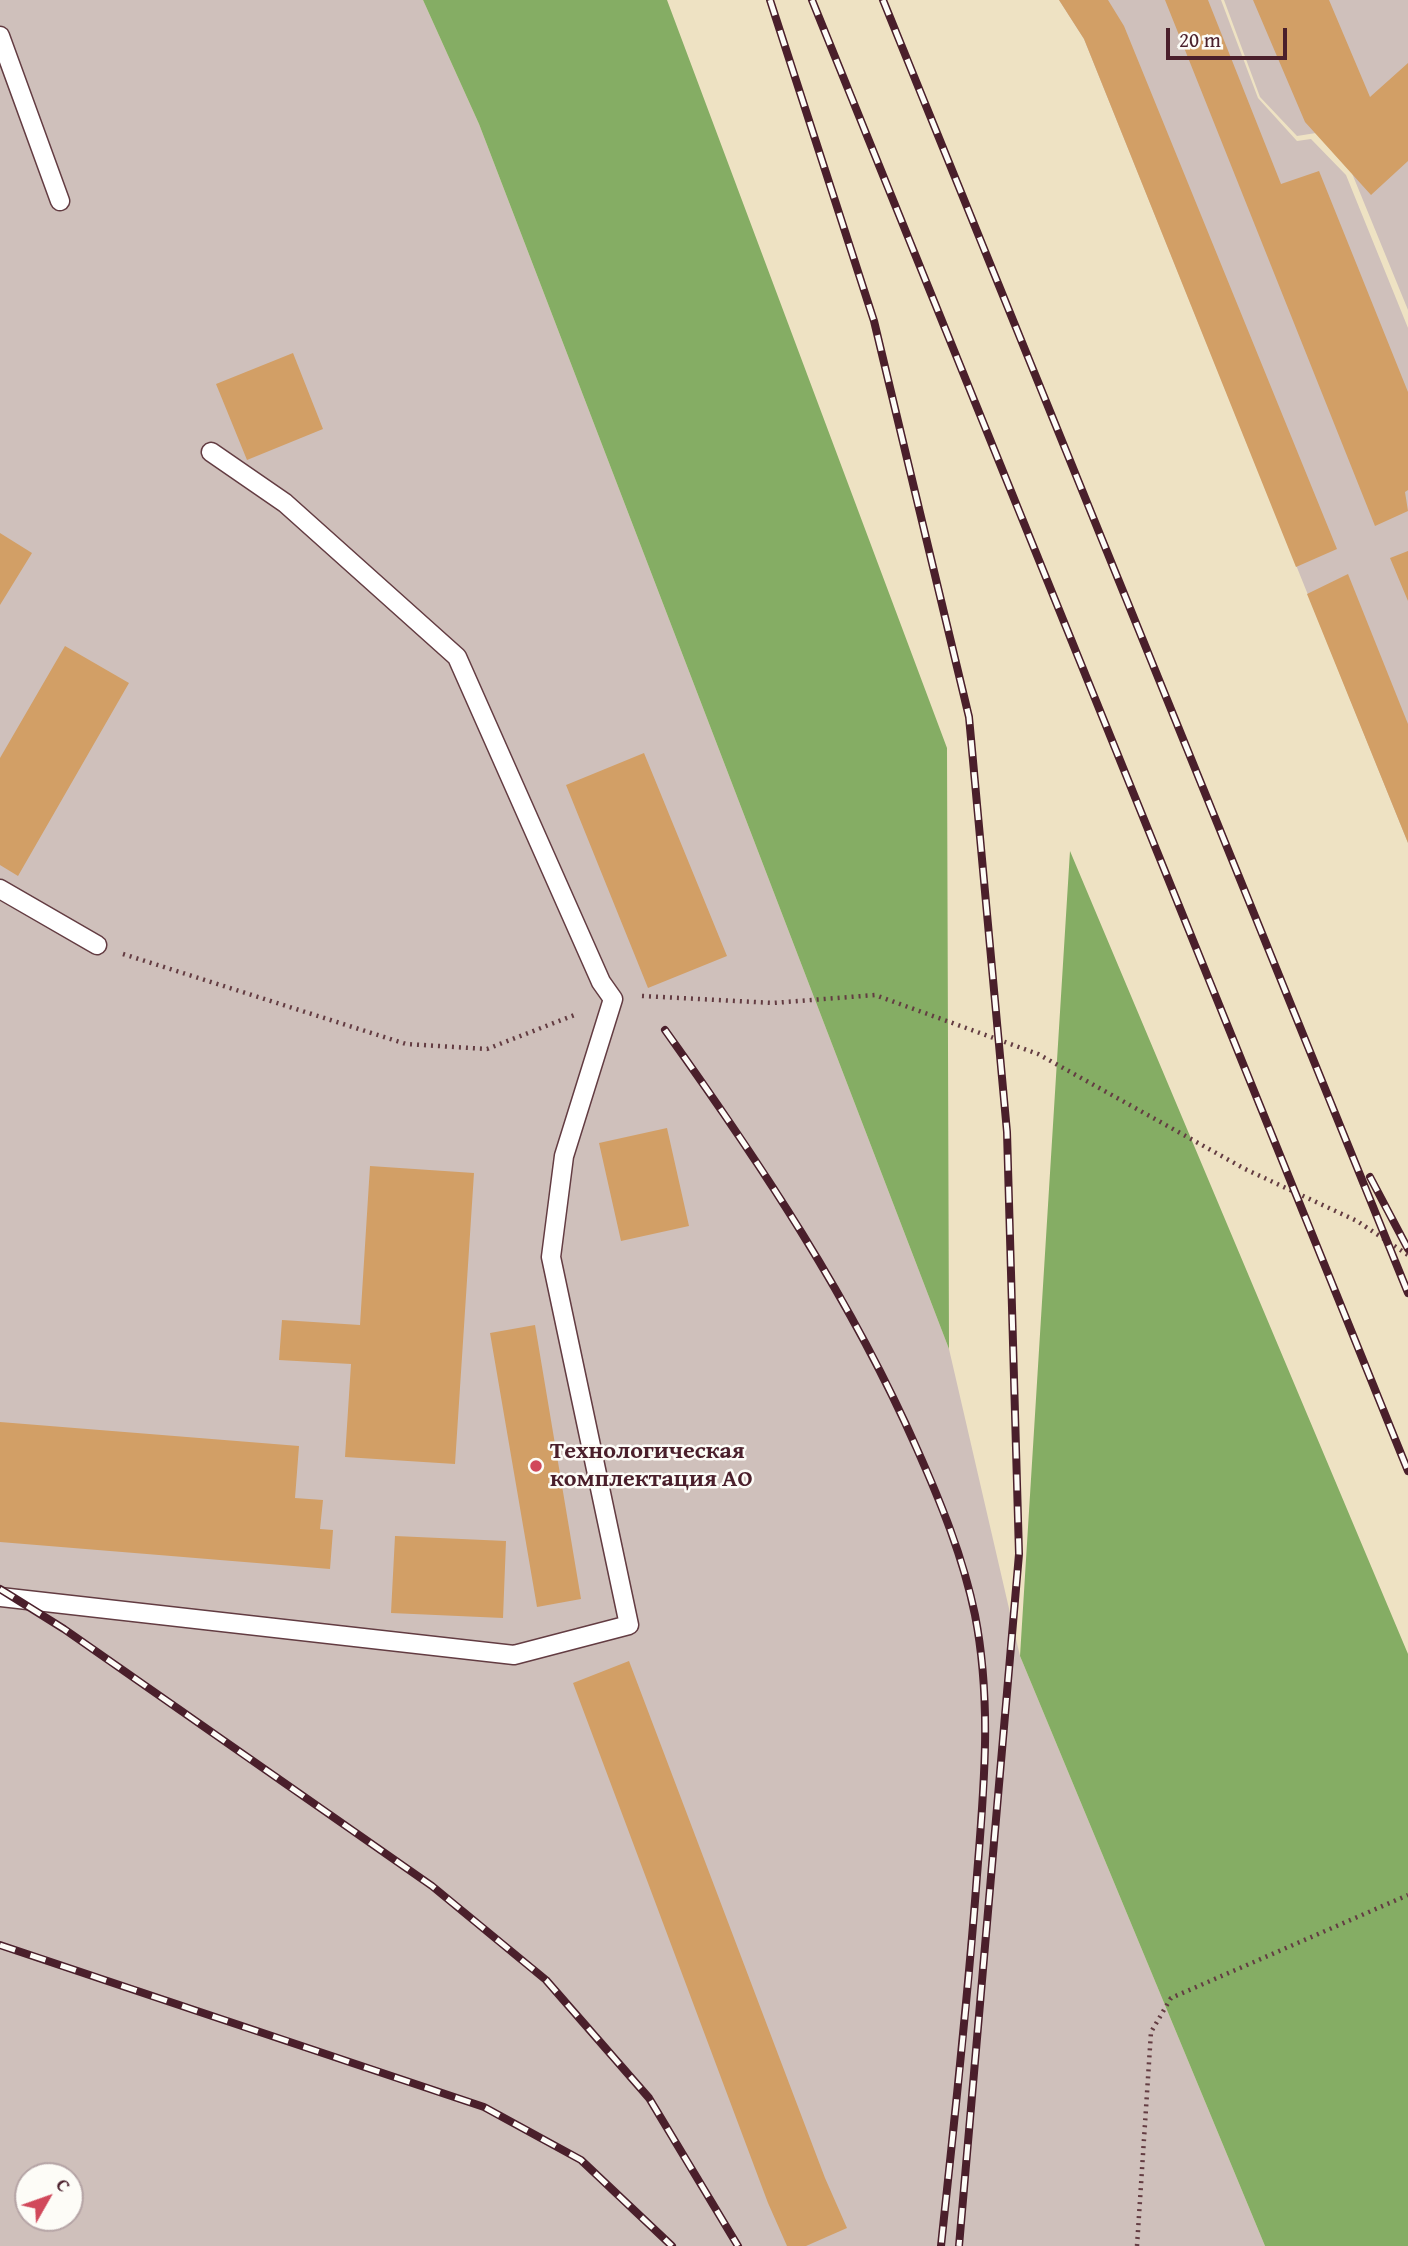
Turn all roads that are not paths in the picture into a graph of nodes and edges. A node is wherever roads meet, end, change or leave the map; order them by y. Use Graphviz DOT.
graph roads {
  1 [pos="0,36"];
  2 [pos="60,201"];
  3 [pos="211,452"];
  4 [pos="0,889"];
  5 [pos="97,945"];
  6 [pos="0,1597"];
  1 -- 2 [label="lane"];
  3 -- 6 [label="lane"];
  4 -- 5 [label="lane"];
}
